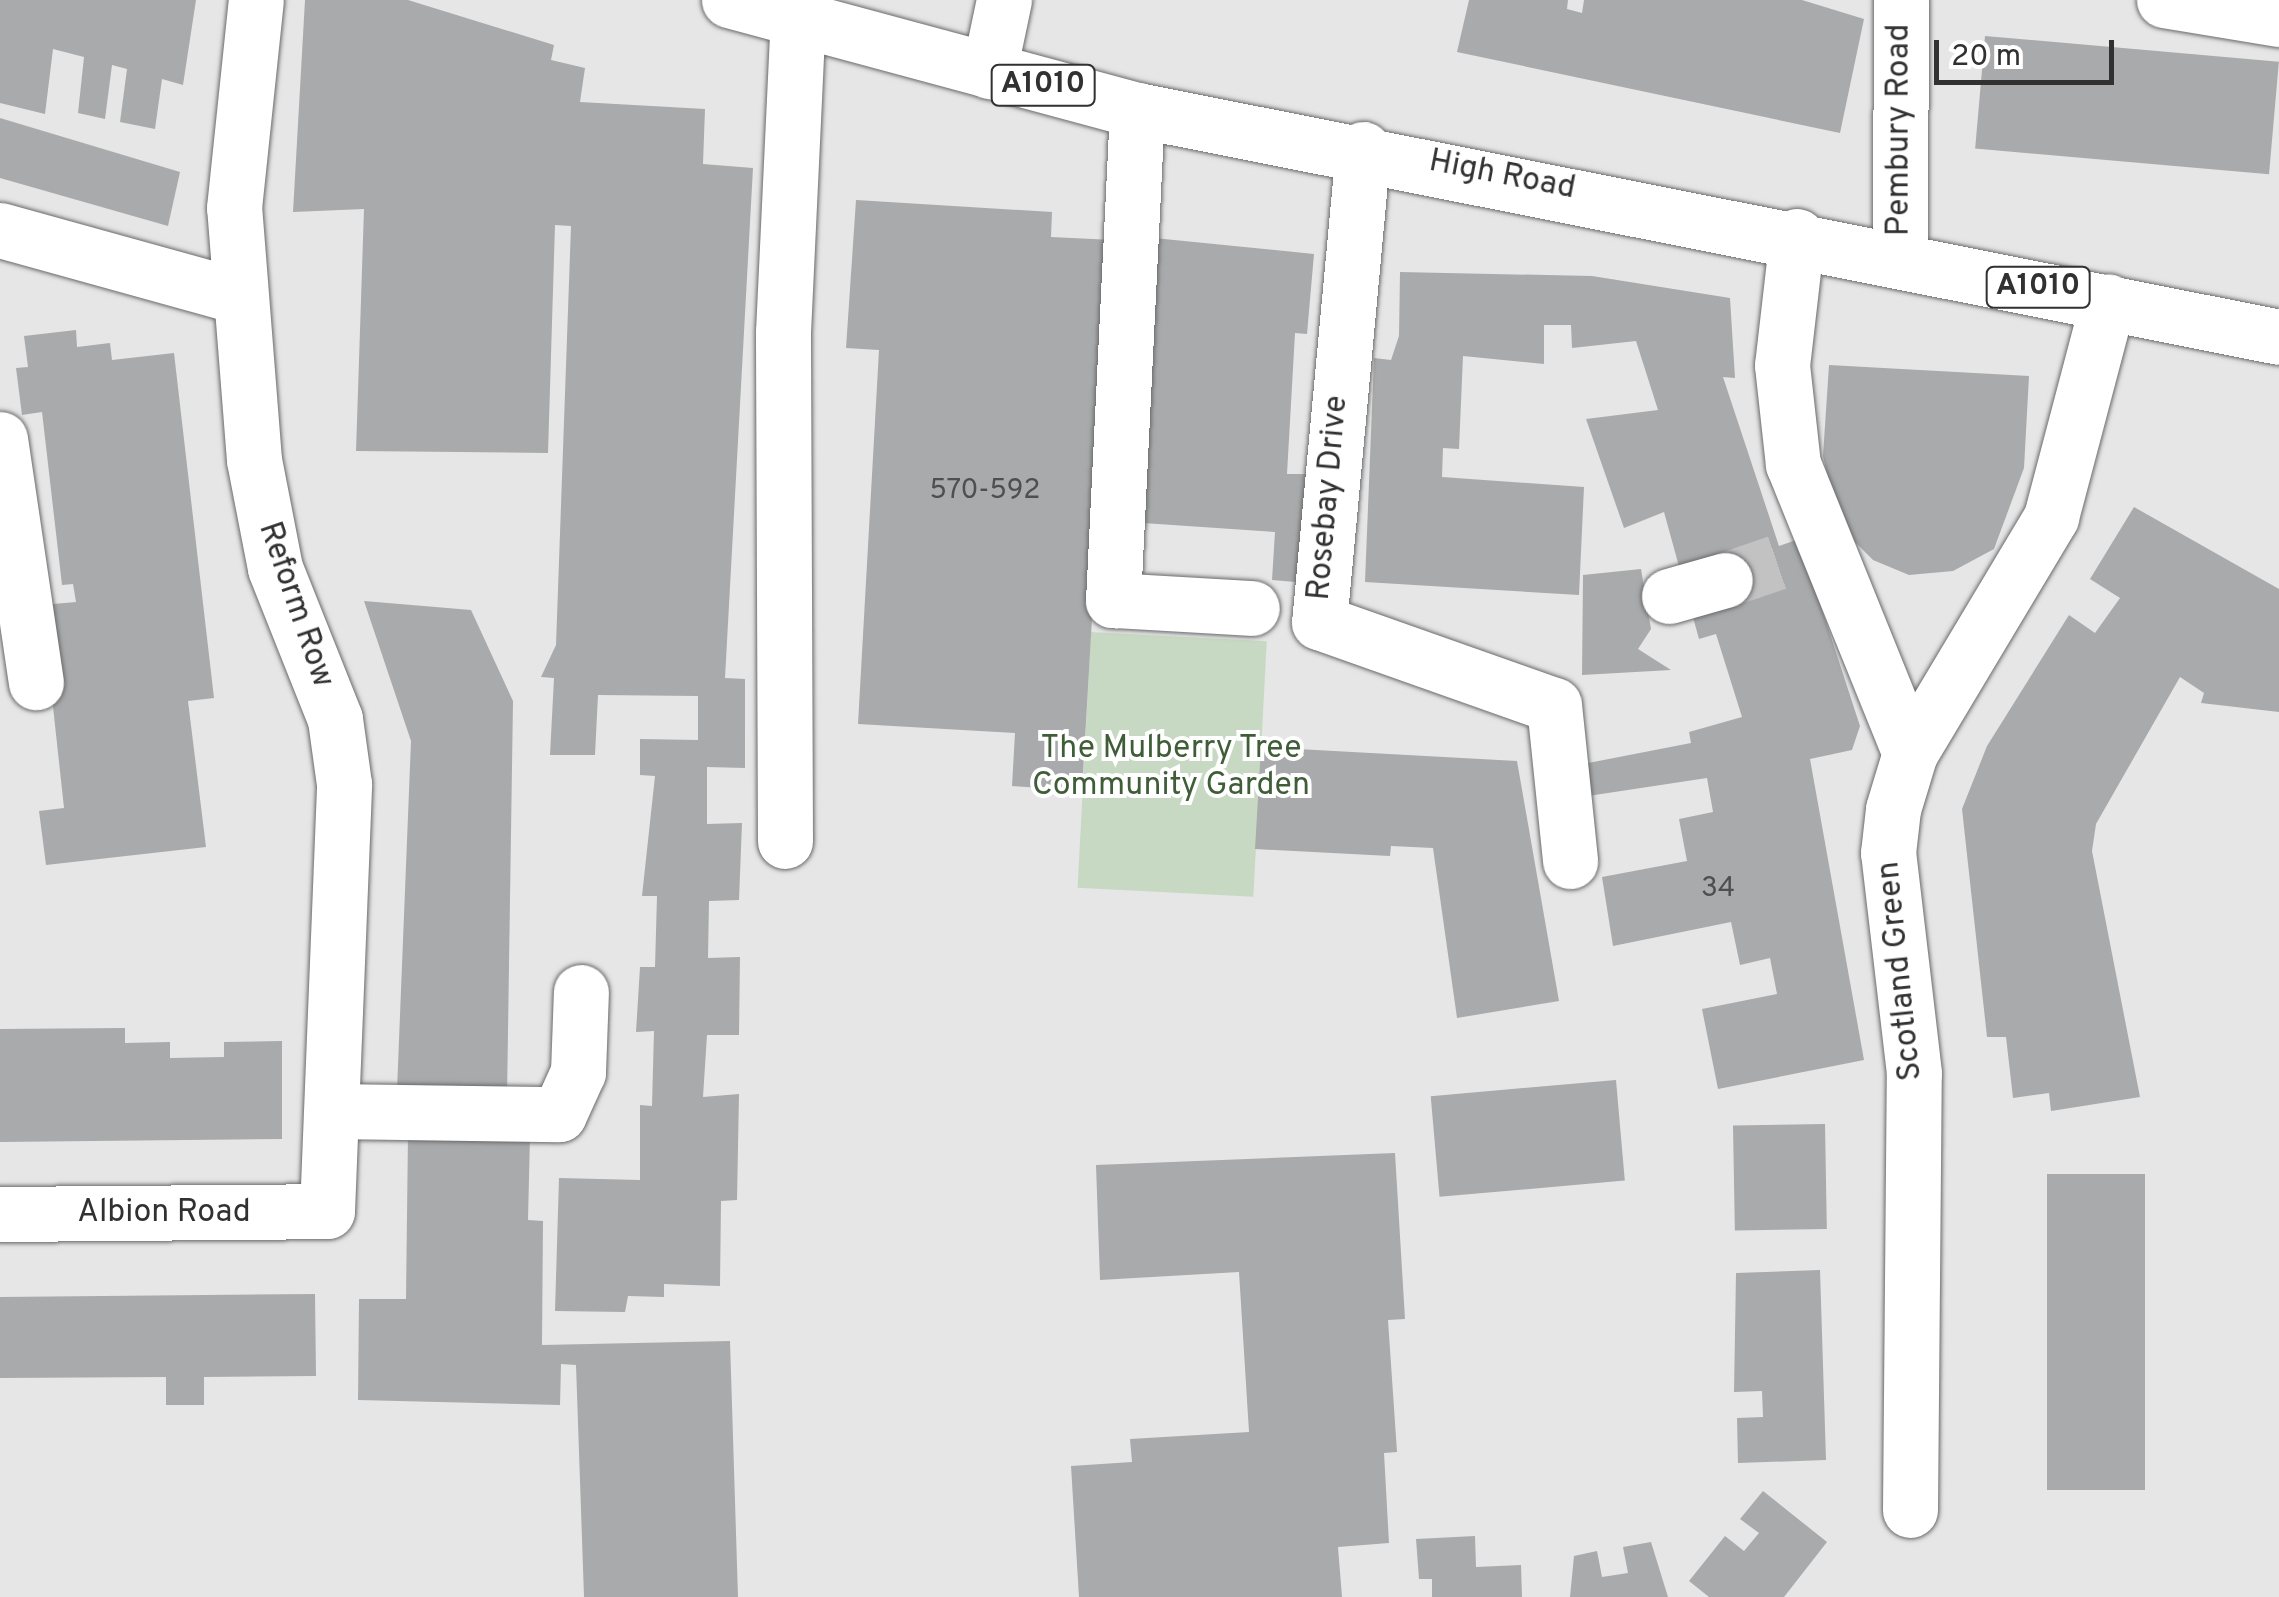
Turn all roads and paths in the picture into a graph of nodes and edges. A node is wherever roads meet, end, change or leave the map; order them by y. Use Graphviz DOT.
graph roads {
  1 [pos="256,0"];
  2 [pos="729,0"];
  3 [pos="1004,0"];
  4 [pos="1901,0"];
  5 [pos="2164,0"];
  6 [pos="2279,19"];
  7 [pos="798,20"];
  8 [pos="989,71"];
  9 [pos="1137,110"];
  10 [pos="1363,149"];
  11 [pos="0,230"];
  12 [pos="1797,236"];
  13 [pos="1900,260"];
  14 [pos="238,296"];
  15 [pos="2108,301"];
  16 [pos="2279,337"];
  17 [pos="0,439"];
  18 [pos="1725,580"];
  19 [pos="1670,597"];
  20 [pos="1252,608"];
  21 [pos="36,682"];
  22 [pos="1910,753"];
  23 [pos="785,841"];
  24 [pos="1570,861"];
  25 [pos="581,992"];
  26 [pos="332,1111"];
  27 [pos="328,1211"];
  28 [pos="0,1214"];
  29 [pos="1910,1510"];
  1 -- 14 [label="street, Reform Row"];
  2 -- 7 [label="street, High Road / A1010"];
  3 -- 8 [label="street"];
  4 -- 13 [label="street, Pembury Road"];
  5 -- 6 [label="street"];
  7 -- 8 [label="street, High Road / A1010"];
  7 -- 23 [label="street"];
  8 -- 9 [label="street, High Road / A1010"];
  9 -- 10 [label="street, High Road / A1010"];
  9 -- 20 [label="street"];
  10 -- 12 [label="street, High Road / A1010"];
  10 -- 24 [label="street, Rosebay Drive"];
  11 -- 14 [label="street"];
  12 -- 13 [label="street, High Road / A1010"];
  12 -- 22 [label="street"];
  13 -- 15 [label="street, High Road / A1010"];
  14 -- 26 [label="street, Reform Row"];
  15 -- 16 [label="street, High Road / A1010"];
  15 -- 22 [label="street, Scotland Green"];
  17 -- 21 [label="street"];
  18 -- 19 [label="street"];
  22 -- 29 [label="street, Scotland Green"];
  25 -- 26 [label="street"];
  26 -- 27 [label="street, Reform Row"];
  27 -- 28 [label="street, Albion Road"];
}
